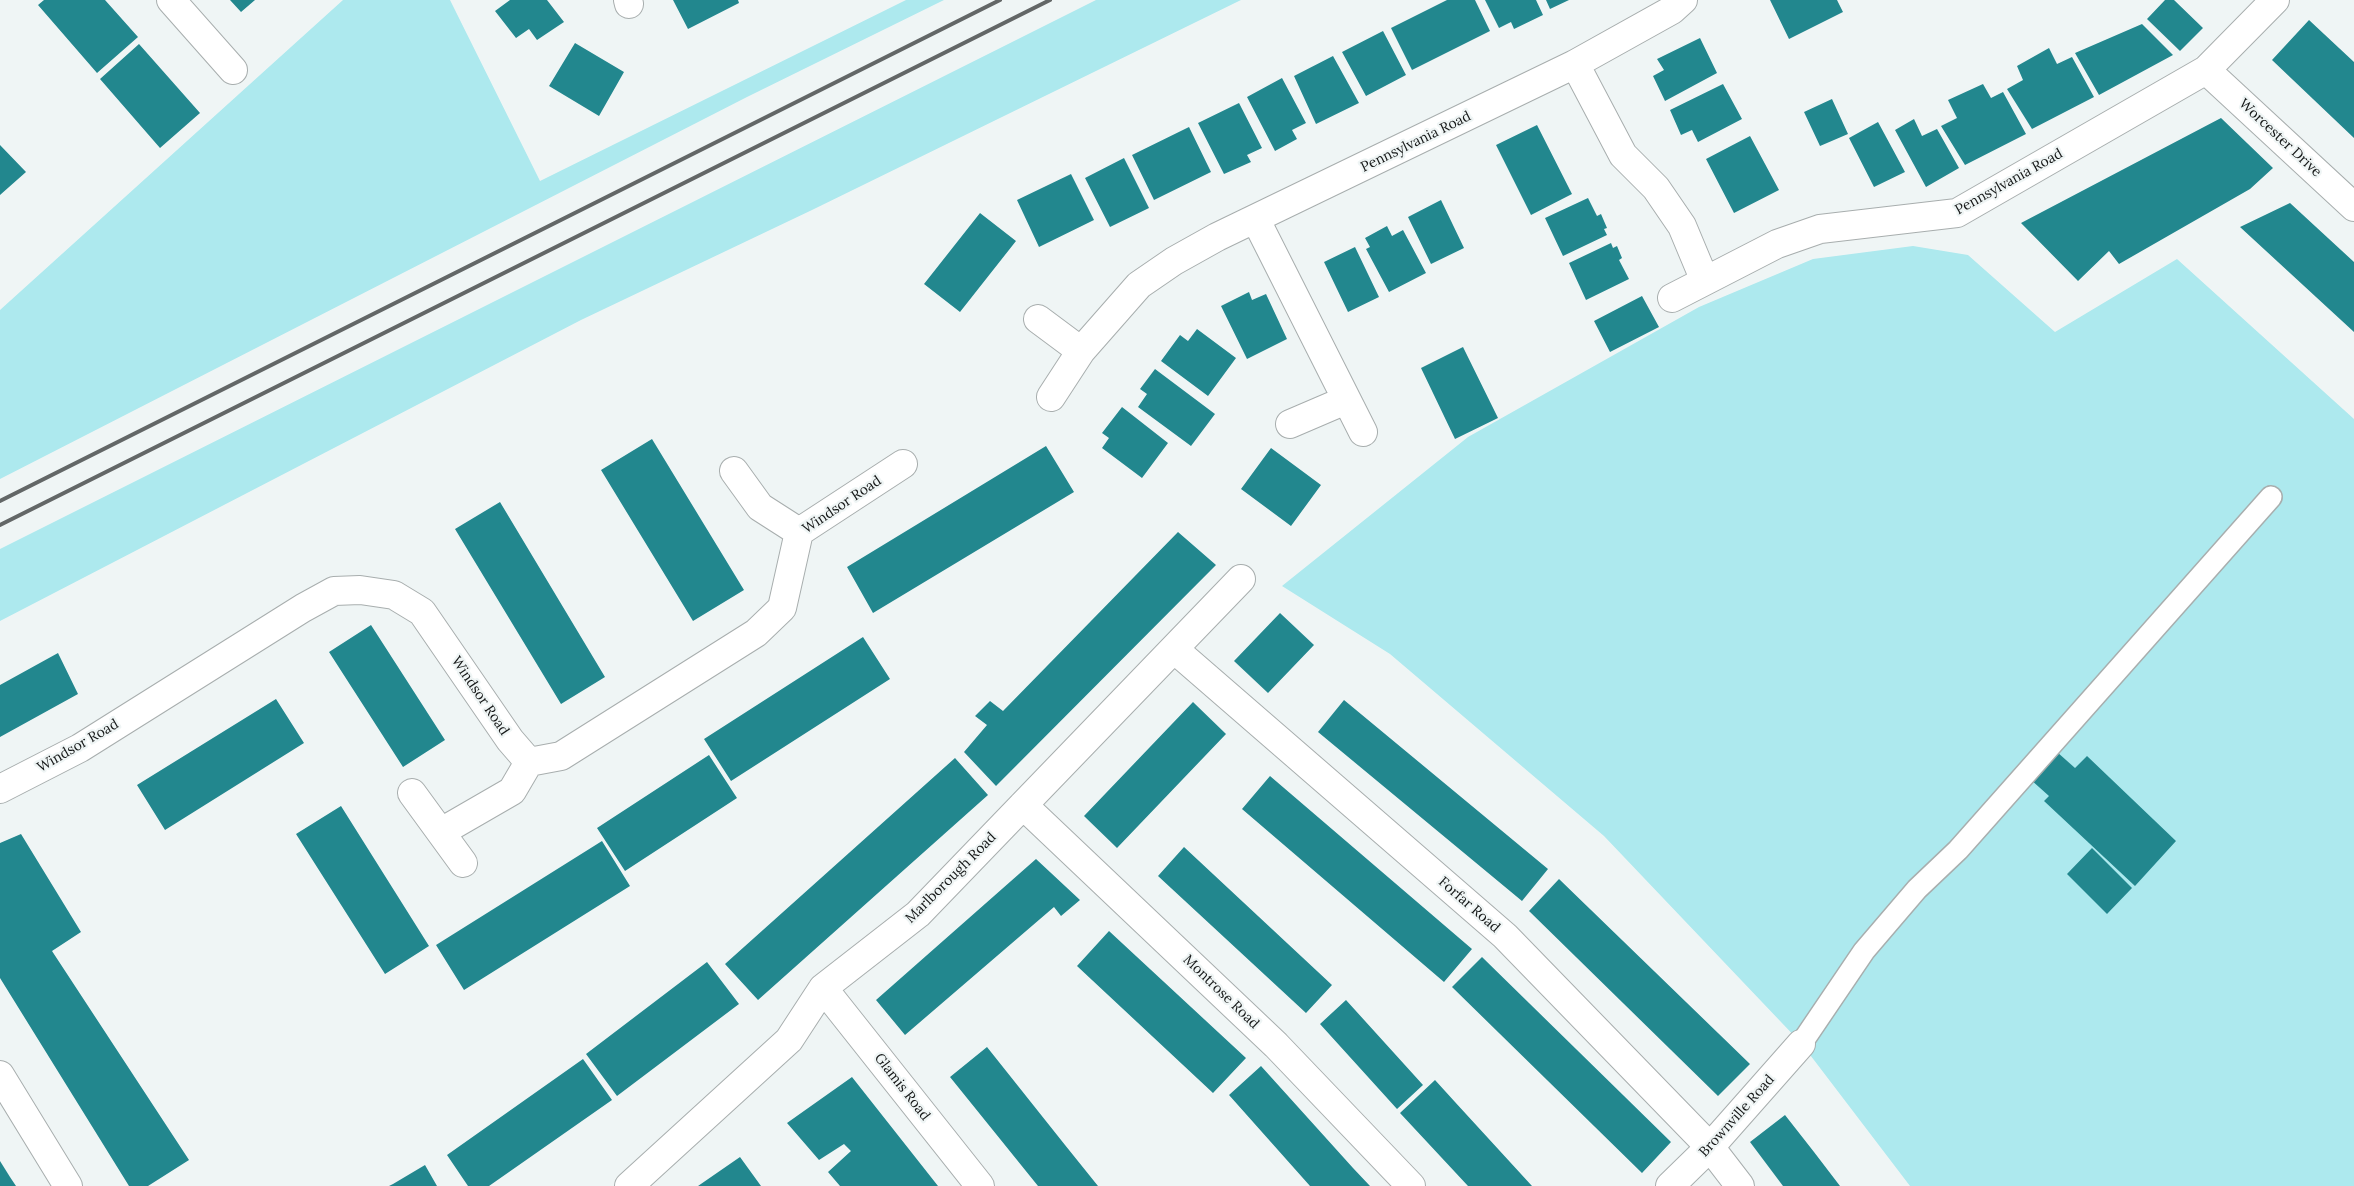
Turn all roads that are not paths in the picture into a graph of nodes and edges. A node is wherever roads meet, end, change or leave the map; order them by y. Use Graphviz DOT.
graph roads {
  1 [pos="171,0"];
  2 [pos="1683,0"];
  3 [pos="2275,0"];
  4 [pos="1575,64"];
  5 [pos="233,70"];
  6 [pos="2206,70"];
  7 [pos="2354,206"];
  8 [pos="1256,220"];
  9 [pos="1705,281"];
  10 [pos="1672,298"];
  11 [pos="1038,319"];
  12 [pos="1081,350"];
  13 [pos="1051,397"];
  14 [pos="1346,400"];
  15 [pos="1290,424"];
  16 [pos="1363,432"];
  17 [pos="904,464"];
  18 [pos="734,471"];
  19 [pos="2271,498"];
  20 [pos="799,532"];
  21 [pos="1241,579"];
  22 [pos="1174,650"];
  23 [pos="529,762"];
  24 [pos="0,790"];
  25 [pos="412,793"];
  26 [pos="1023,805"];
  27 [pos="441,832"];
  28 [pos="464,863"];
  29 [pos="823,988"];
  30 [pos="1802,1044"];
  31 [pos="0,1075"];
  32 [pos="1710,1147"];
  33 [pos="68,1186"];
  34 [pos="629,1186"];
  35 [pos="980,1186"];
  36 [pos="1411,1186"];
  37 [pos="1670,1186"];
  38 [pos="1740,1186"];
  1 -- 5 [label="street"];
  2 -- 4 [label="street, Pennsylvania Road"];
  3 -- 6 [label="street, Pennsylvania Road"];
  4 -- 8 [label="street, Pennsylvania Road"];
  4 -- 9 [label="street"];
  6 -- 7 [label="street, Worcester Drive"];
  6 -- 9 [label="street, Pennsylvania Road"];
  8 -- 12 [label="street, Pennsylvania Road"];
  8 -- 14 [label="street"];
  9 -- 10 [label="street, Pennsylvania Road"];
  11 -- 12 [label="street"];
  12 -- 13 [label="street, Pennsylvania Road"];
  14 -- 15 [label="street"];
  14 -- 16 [label="street"];
  17 -- 20 [label="street, Windsor Road"];
  18 -- 20 [label="street"];
  19 -- 30 [label="lane"];
  20 -- 23 [label="street, Windsor Road"];
  21 -- 22 [label="street, Marlborough Road"];
  22 -- 26 [label="street, Marlborough Road"];
  22 -- 32 [label="street, Forfar Road"];
  23 -- 24 [label="street, Windsor Road"];
  23 -- 27 [label="street"];
  25 -- 27 [label="street"];
  26 -- 29 [label="street, Marlborough Road"];
  26 -- 36 [label="street, Montrose Road"];
  27 -- 28 [label="street"];
  29 -- 34 [label="street, Marlborough Road"];
  29 -- 35 [label="street, Glamis Road"];
  30 -- 32 [label="street, Brownville Road"];
  31 -- 33 [label="street"];
  32 -- 37 [label="street, Brownville Road"];
  32 -- 38 [label="street, Forfar Road"];
}
